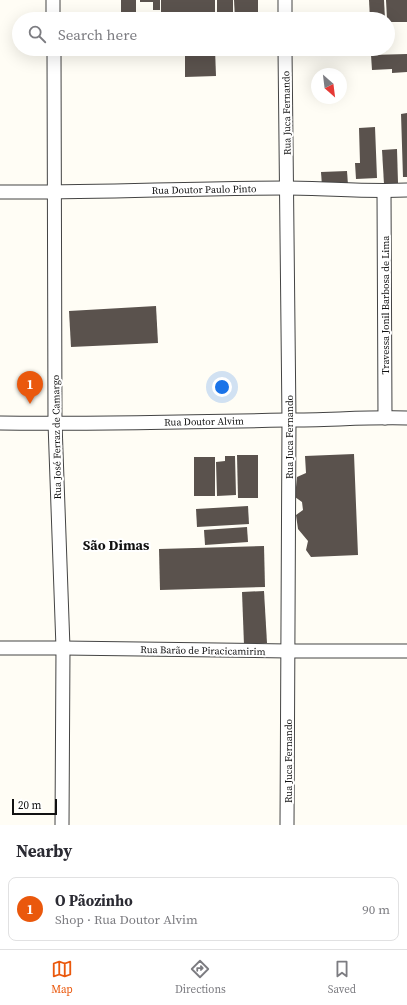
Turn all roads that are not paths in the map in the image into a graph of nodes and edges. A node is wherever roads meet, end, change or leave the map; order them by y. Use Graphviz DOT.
graph roads {
  1 [pos="53,0"];
  2 [pos="285,0"];
  3 [pos="53,12"];
  4 [pos="285,12"];
  5 [pos="54,56"];
  6 [pos="285,56"];
  7 [pos="287,188"];
  8 [pos="407,190"];
  9 [pos="384,191"];
  10 [pos="0,192"];
  11 [pos="54,192"];
  12 [pos="385,418"];
  13 [pos="407,418"];
  14 [pos="289,420"];
  15 [pos="0,423"];
  16 [pos="54,424"];
  17 [pos="0,648"];
  18 [pos="63,648"];
  19 [pos="288,651"];
  20 [pos="407,651"];
  21 [pos="62,825"];
  22 [pos="287,825"];
  1 -- 3 [label="street"];
  2 -- 4 [label="street"];
  5 -- 11 [label="street, Rua José Ferraz de Camargo"];
  6 -- 7 [label="street, Rua Juca Fernando"];
  7 -- 9 [label="street, Rua Doutor Paulo Pinto"];
  7 -- 11 [label="street, Rua Doutor Paulo Pinto"];
  7 -- 14 [label="street, Rua Juca Fernando"];
  8 -- 9 [label="street, Rua Doutor Paulo Pinto"];
  9 -- 12 [label="street, Travessa Jonil Barbosa de Lima"];
  10 -- 11 [label="street, Rua Doutor Paulo Pinto"];
  11 -- 16 [label="street, Rua José Ferraz de Camargo"];
  12 -- 13 [label="street, Rua Doutor Alvim"];
  12 -- 14 [label="street, Rua Doutor Alvim"];
  14 -- 16 [label="street, Rua Doutor Alvim"];
  14 -- 19 [label="street, Rua Juca Fernando"];
  15 -- 16 [label="street, Rua Doutor Alvim"];
  16 -- 18 [label="street, Rua José Ferraz de Camargo"];
  17 -- 18 [label="street, Rua Barão de Piracicamirim"];
  18 -- 19 [label="street, Rua Barão de Piracicamirim"];
  18 -- 21 [label="street, Rua José Ferraz de Camargo"];
  19 -- 20 [label="street, Rua Barão de Piracicamirim"];
  19 -- 22 [label="street, Rua Juca Fernando"];
}
